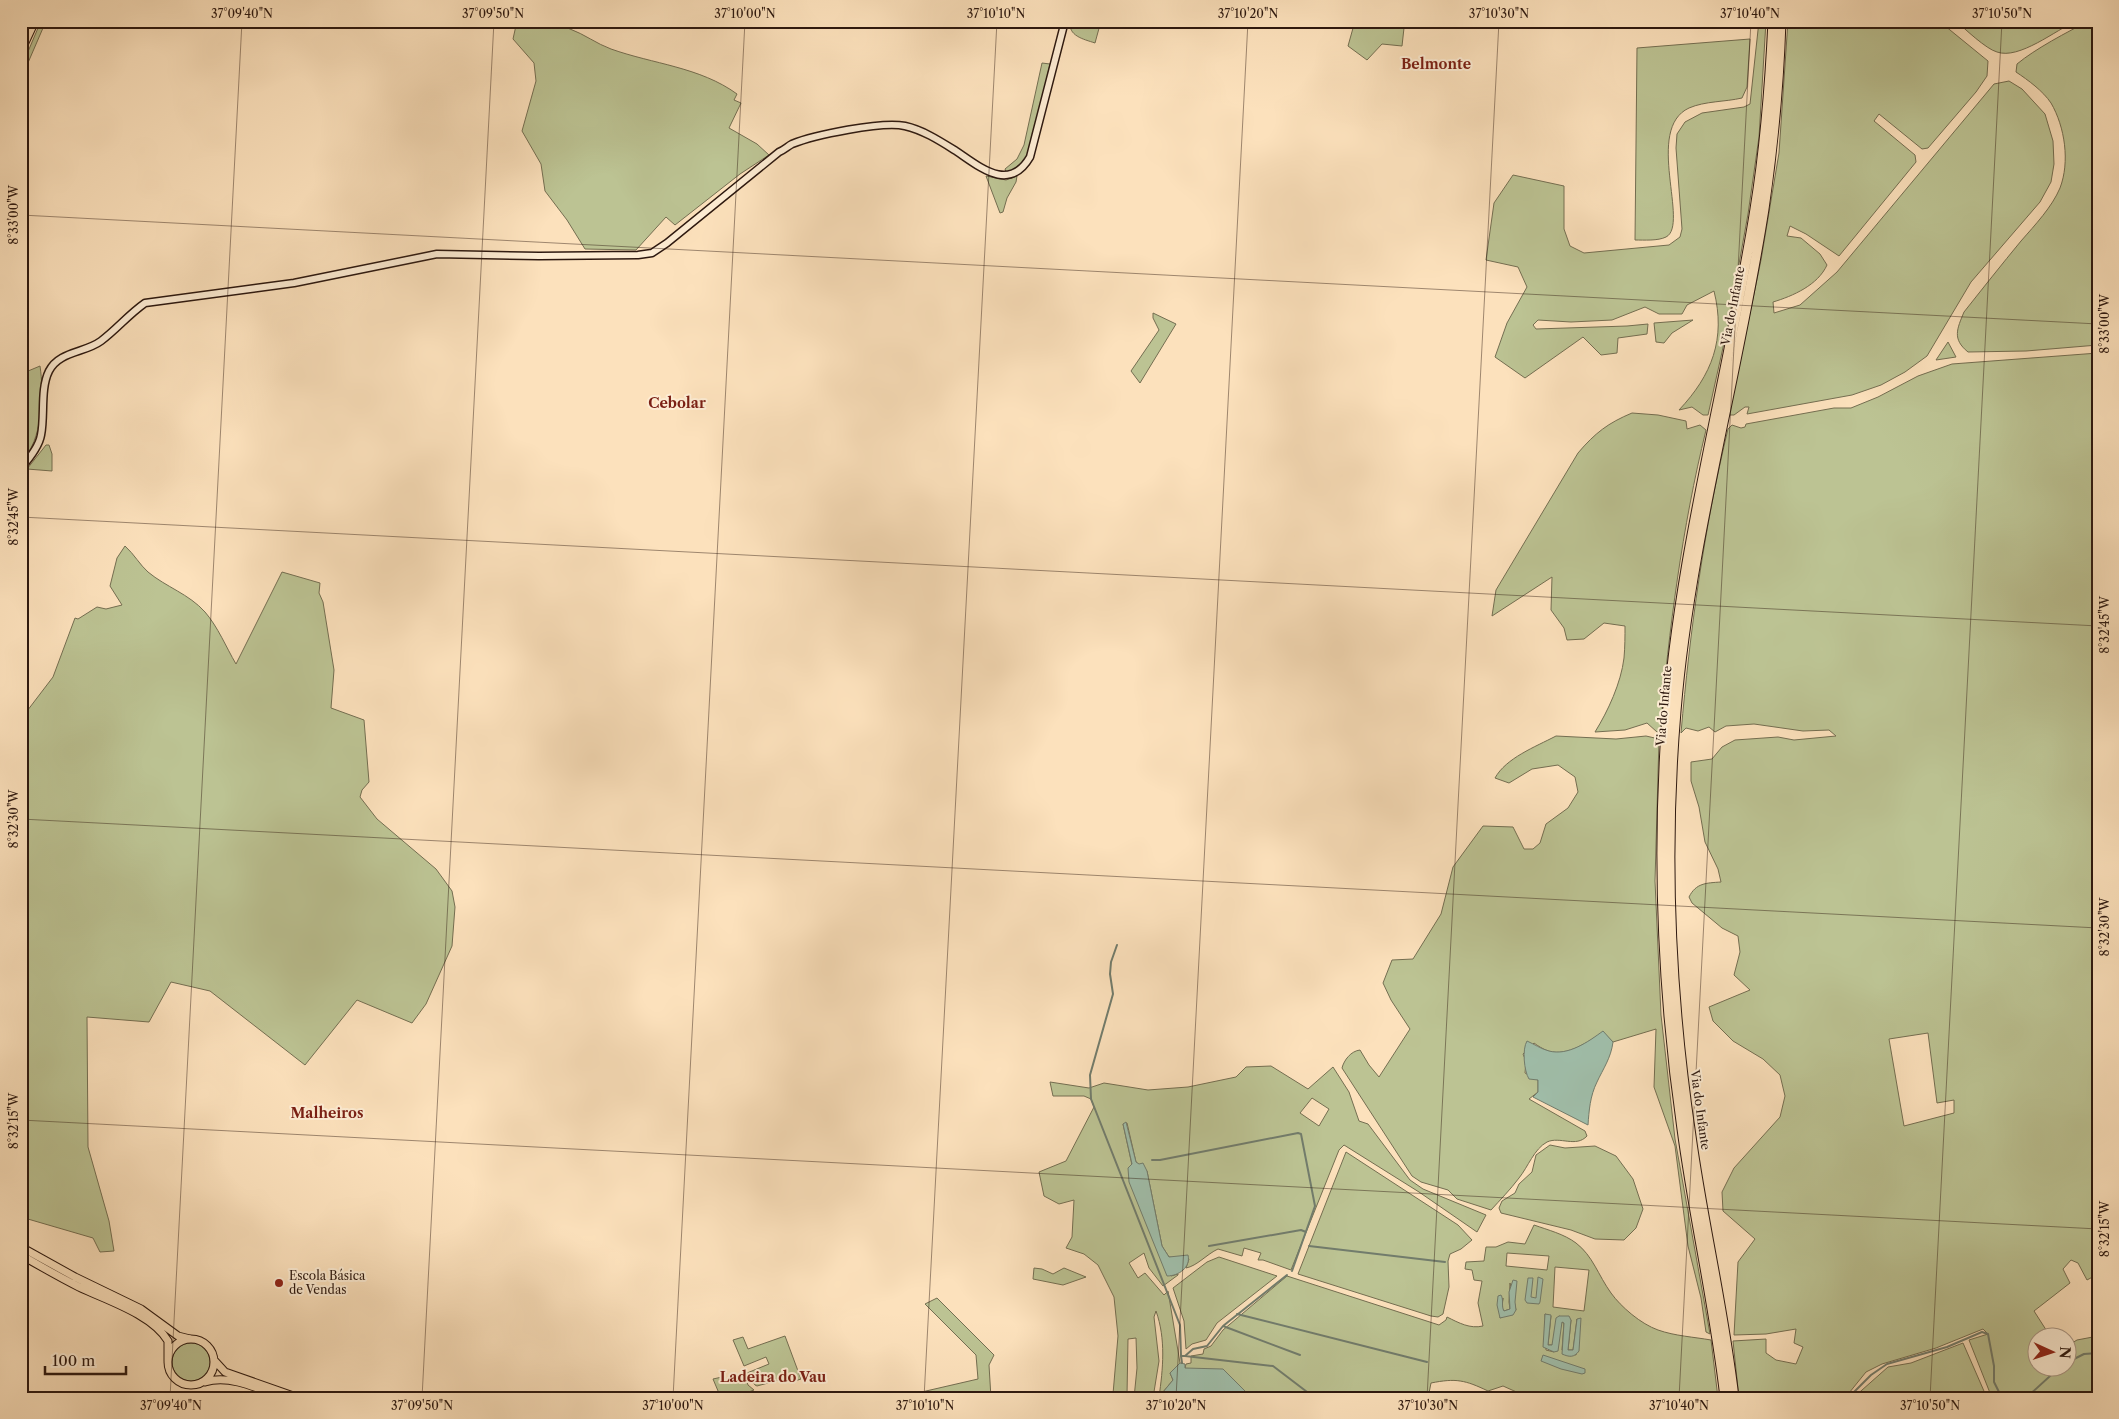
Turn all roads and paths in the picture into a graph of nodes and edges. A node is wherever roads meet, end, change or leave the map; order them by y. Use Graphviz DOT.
graph roads {
  1 [pos="35,21"];
  2 [pos="1064,21"];
  3 [pos="1773,21"];
  4 [pos="1781,21"];
  5 [pos="21,51"];
  6 [pos="21,468"];
  7 [pos="21,1247"];
  8 [pos="21,1255"];
  9 [pos="1716,1308"];
  10 [pos="190,1339"];
  11 [pos="214,1359"];
  12 [pos="168,1361"];
  13 [pos="200,1384"];
  14 [pos="283,1398"];
  15 [pos="299,1398"];
  16 [pos="1725,1398"];
  17 [pos="1734,1398"];
  1 -- 5 [label="main road"];
  2 -- 6 [label="street"];
  3 -- 9 [label="highway, Via do Infante"];
  4 -- 9 [label="highway, Via do Infante"];
  7 -- 10 [label="main road"];
  8 -- 12 [label="main road"];
  9 -- 16 [label="highway, Via do Infante"];
  9 -- 17 [label="highway, Via do Infante"];
  10 -- 11 [label="main road"];
  10 -- 12 [label="main road"];
  11 -- 13 [label="main road"];
  11 -- 15 [label="main road"];
  12 -- 13 [label="main road"];
  13 -- 14 [label="main road"];
}
